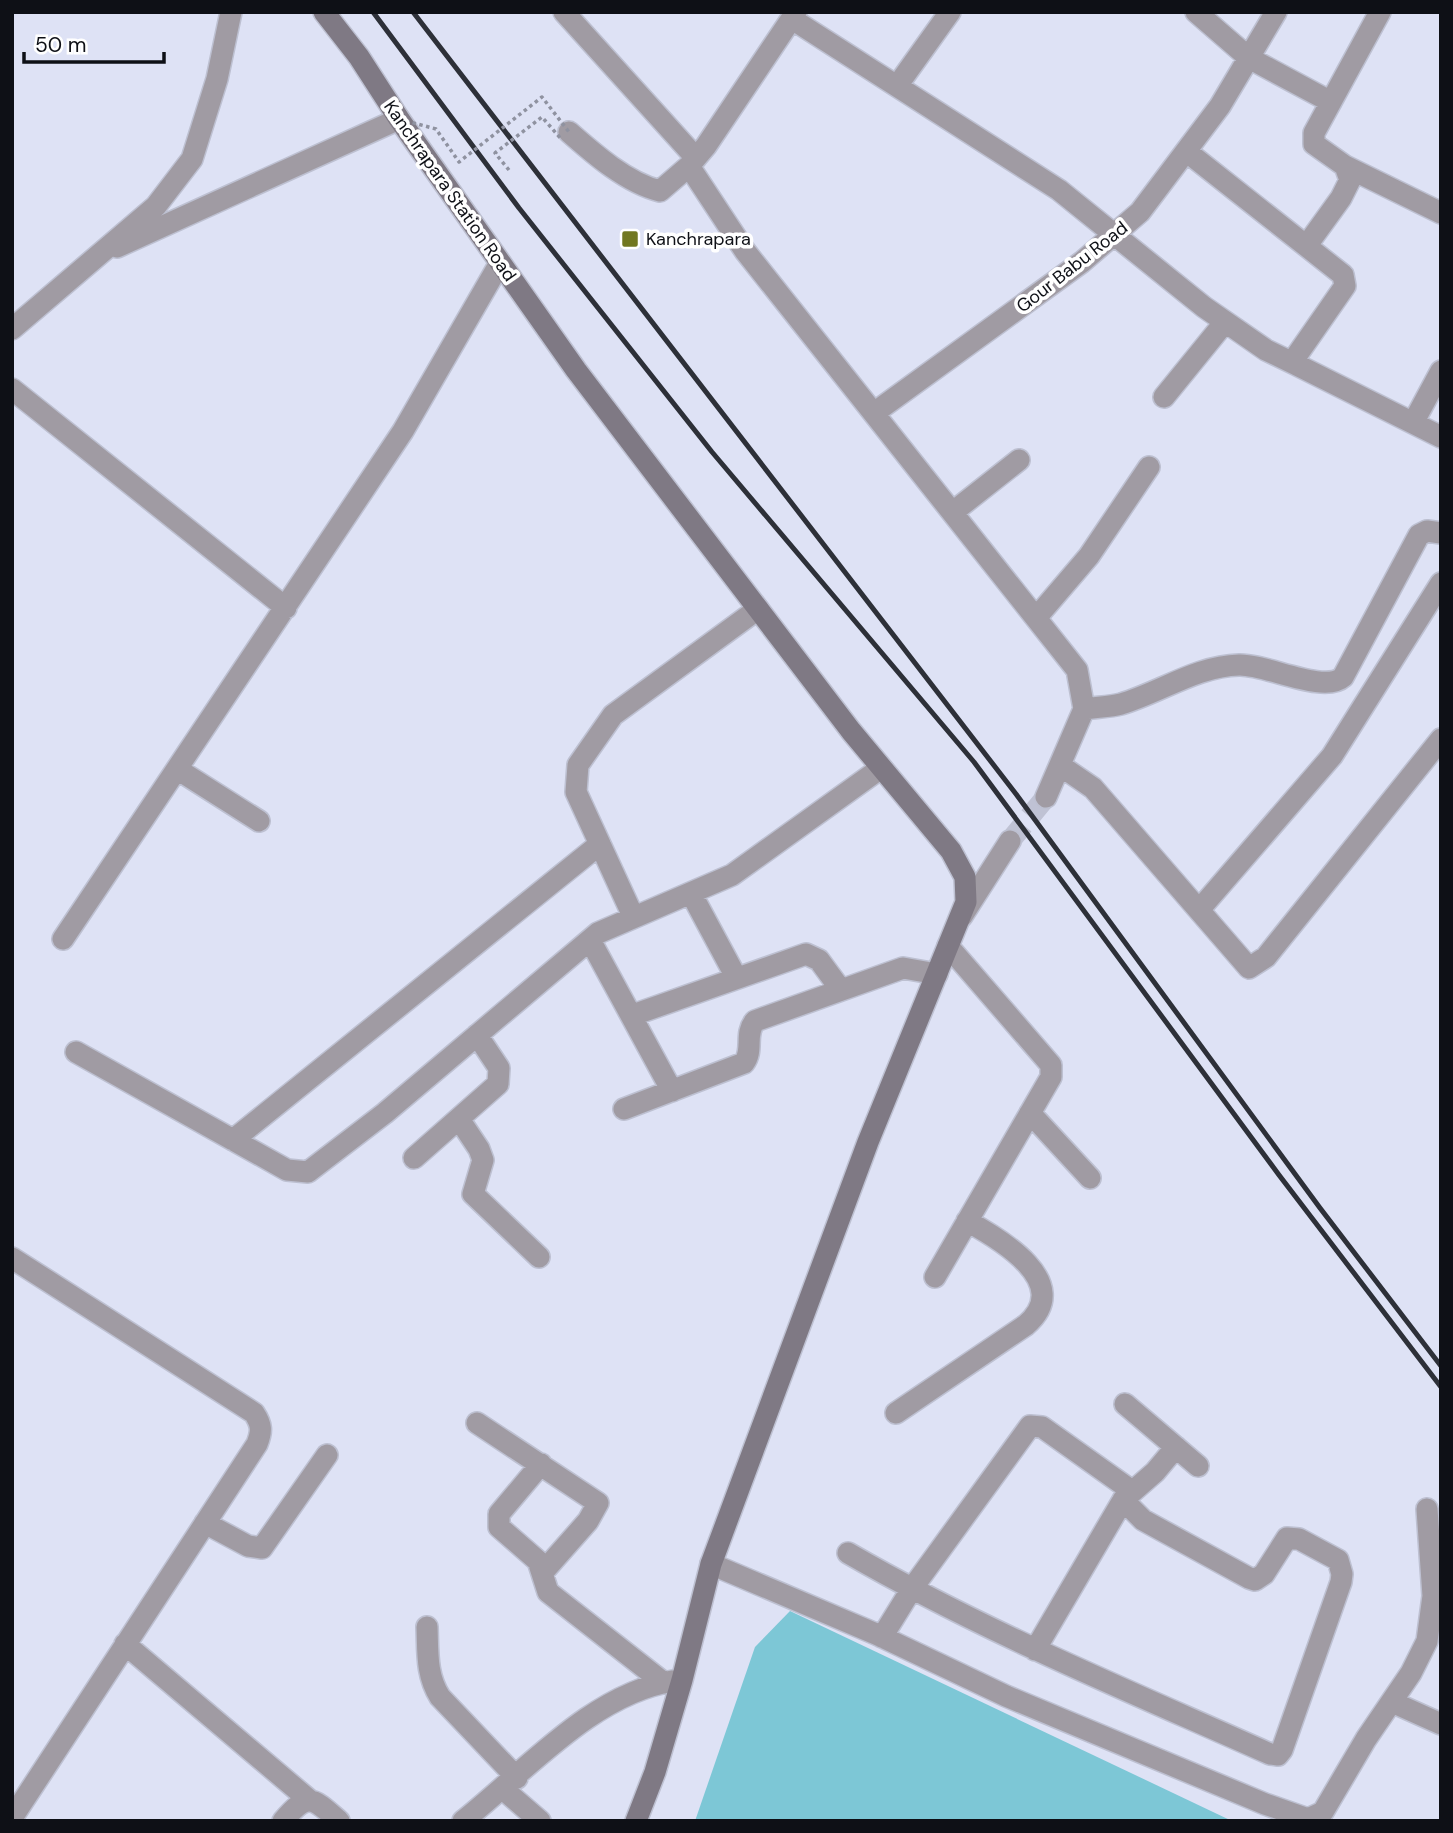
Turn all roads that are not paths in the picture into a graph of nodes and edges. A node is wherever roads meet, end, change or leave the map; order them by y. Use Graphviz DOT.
graph roads {
  1 [pos="231,12"];
  2 [pos="324,12"];
  3 [pos="564,12"];
  4 [pos="950,12"];
  5 [pos="1196,12"];
  6 [pos="1276,12"];
  7 [pos="1380,12"];
  8 [pos="794,16"];
  9 [pos="1249,58"];
  10 [pos="897,86"];
  11 [pos="1331,102"];
  12 [pos="399,119"];
  13 [pos="566,136"];
  14 [pos="1186,151"];
  15 [pos="692,162"];
  16 [pos="1345,166"];
  17 [pos="1441,213"];
  18 [pos="1117,235"];
  19 [pos="1307,245"];
  20 [pos="98,255"];
  21 [pos="500,263"];
  22 [pos="1225,322"];
  23 [pos="12,329"];
  24 [pos="1297,365"];
  25 [pos="1441,371"];
  26 [pos="12,389"];
  27 [pos="1164,397"];
  28 [pos="874,413"];
  29 [pos="1413,423"];
  30 [pos="1441,436"];
  31 [pos="1019,460"];
  32 [pos="1149,467"];
  33 [pos="953,512"];
  34 [pos="1441,533"];
  35 [pos="1441,583"];
  36 [pos="286,608"];
  37 [pos="758,609"];
  38 [pos="1036,618"];
  39 [pos="1084,709"];
  40 [pos="1441,739"];
  41 [pos="1061,766"];
  42 [pos="881,768"];
  43 [pos="177,769"];
  44 [pos="1046,797"];
  45 [pos="259,821"];
  46 [pos="1010,841"];
  47 [pos="600,844"];
  48 [pos="692,895"];
  49 [pos="1199,910"];
  50 [pos="633,916"];
  51 [pos="957,923"];
  52 [pos="63,939"];
  53 [pos="590,940"];
  54 [pos="948,946"];
  55 [pos="937,974"];
  56 [pos="736,977"];
  57 [pos="841,990"];
  58 [pos="633,1014"];
  59 [pos="477,1035"];
  60 [pos="76,1052"];
  61 [pos="672,1091"];
  62 [pos="624,1109"];
  63 [pos="1030,1113"];
  64 [pos="459,1119"];
  65 [pos="233,1140"];
  66 [pos="414,1158"];
  67 [pos="1090,1178"];
  68 [pos="967,1221"];
  69 [pos="539,1257"];
  70 [pos="12,1258"];
  71 [pos="935,1277"];
  72 [pos="1125,1404"];
  73 [pos="896,1413"];
  74 [pos="477,1423"];
  75 [pos="1176,1447"];
  76 [pos="327,1455"];
  77 [pos="541,1464"];
  78 [pos="1198,1466"];
  79 [pos="1128,1495"];
  80 [pos="1427,1509"];
  81 [pos="205,1523"];
  82 [pos="848,1553"];
  83 [pos="711,1564"];
  84 [pos="543,1572"];
  85 [pos="911,1590"];
  86 [pos="427,1627"];
  87 [pos="882,1637"];
  88 [pos="125,1644"];
  89 [pos="1035,1650"];
  90 [pos="673,1681"];
  91 [pos="1392,1702"];
  92 [pos="1441,1724"];
  93 [pos="510,1783"];
  94 [pos="308,1799"];
  95 [pos="12,1818"];
  96 [pos="1318,1818"];
  97 [pos="283,1821"];
  98 [pos="339,1821"];
  99 [pos="463,1821"];
  100 [pos="540,1821"];
  101 [pos="636,1821"];
  1 -- 20 [label="street"];
  2 -- 12 [label="street, Kanchrapara Station Road"];
  3 -- 15 [label="street"];
  4 -- 10 [label="street"];
  5 -- 9 [label="street"];
  6 -- 9 [label="street, Gour Babu Road"];
  7 -- 11 [label="street"];
  8 -- 10 [label="street"];
  8 -- 15 [label="street"];
  9 -- 11 [label="street"];
  9 -- 14 [label="street, Gour Babu Road"];
  10 -- 18 [label="street"];
  11 -- 16 [label="street"];
  12 -- 20 [label="street"];
  12 -- 21 [label="street, Kanchrapara Station Road"];
  13 -- 15 [label="street"];
  14 -- 18 [label="street, Gour Babu Road"];
  14 -- 19 [label="street"];
  15 -- 28 [label="street"];
  16 -- 17 [label="street"];
  16 -- 19 [label="street"];
  18 -- 22 [label="street"];
  18 -- 28 [label="street, Gour Babu Road"];
  19 -- 24 [label="street"];
  20 -- 23 [label="street"];
  21 -- 36 [label="street"];
  21 -- 37 [label="street, Kanchrapara Station Road"];
  22 -- 24 [label="street"];
  22 -- 27 [label="street"];
  24 -- 29 [label="street"];
  25 -- 29 [label="street"];
  26 -- 36 [label="street"];
  28 -- 33 [label="street"];
  29 -- 30 [label="street"];
  31 -- 33 [label="street"];
  32 -- 38 [label="street"];
  33 -- 38 [label="street"];
  34 -- 39 [label="street"];
  35 -- 49 [label="street"];
  36 -- 43 [label="street"];
  37 -- 42 [label="street, Kanchrapara Station Road"];
  37 -- 47 [label="street"];
  38 -- 39 [label="street"];
  39 -- 41 [label="street"];
  40 -- 49 [label="street"];
  41 -- 44 [label="street"];
  41 -- 49 [label="street"];
  42 -- 48 [label="street"];
  42 -- 51 [label="street, Kanchrapara Station Road"];
  43 -- 45 [label="street"];
  43 -- 52 [label="street"];
  46 -- 51 [label="street"];
  47 -- 50 [label="street"];
  47 -- 65 [label="street"];
  48 -- 50 [label="street"];
  48 -- 56 [label="street"];
  50 -- 53 [label="street"];
  51 -- 54 [label="street, Kanchrapara Station Road"];
  53 -- 58 [label="street"];
  53 -- 59 [label="street"];
  54 -- 55 [label="street, Kanchrapara Station Road"];
  54 -- 63 [label="street"];
  55 -- 57 [label="street"];
  55 -- 83 [label="street, Kanchrapara Station Road"];
  56 -- 57 [label="street"];
  56 -- 58 [label="street"];
  57 -- 61 [label="street"];
  58 -- 61 [label="street"];
  59 -- 64 [label="street"];
  59 -- 65 [label="street"];
  60 -- 65 [label="street"];
  61 -- 62 [label="street"];
  63 -- 67 [label="street"];
  63 -- 68 [label="street"];
  64 -- 66 [label="street"];
  64 -- 69 [label="street"];
  68 -- 71 [label="street"];
  68 -- 73 [label="street"];
  70 -- 81 [label="street"];
  72 -- 75 [label="street"];
  74 -- 77 [label="street"];
  75 -- 78 [label="street"];
  75 -- 79 [label="street"];
  76 -- 81 [label="street"];
  77 -- 84 [label="street"];
  77 -- 84 [label="street"];
  79 -- 85 [label="street"];
  79 -- 89 [label="street"];
  79 -- 89 [label="street"];
  80 -- 91 [label="street"];
  81 -- 88 [label="street"];
  82 -- 85 [label="street"];
  83 -- 87 [label="street"];
  83 -- 90 [label="street, Kanchrapara Station Road"];
  84 -- 90 [label="street"];
  85 -- 87 [label="street"];
  85 -- 89 [label="street"];
  86 -- 93 [label="street"];
  87 -- 96 [label="street"];
  88 -- 94 [label="street"];
  88 -- 95 [label="street"];
  90 -- 93 [label="street"];
  90 -- 101 [label="street, Kanchrapara Station Road"];
  91 -- 92 [label="street"];
  91 -- 96 [label="street"];
  93 -- 99 [label="street"];
  93 -- 100 [label="street"];
  94 -- 97 [label="street"];
  94 -- 98 [label="street"];
}
